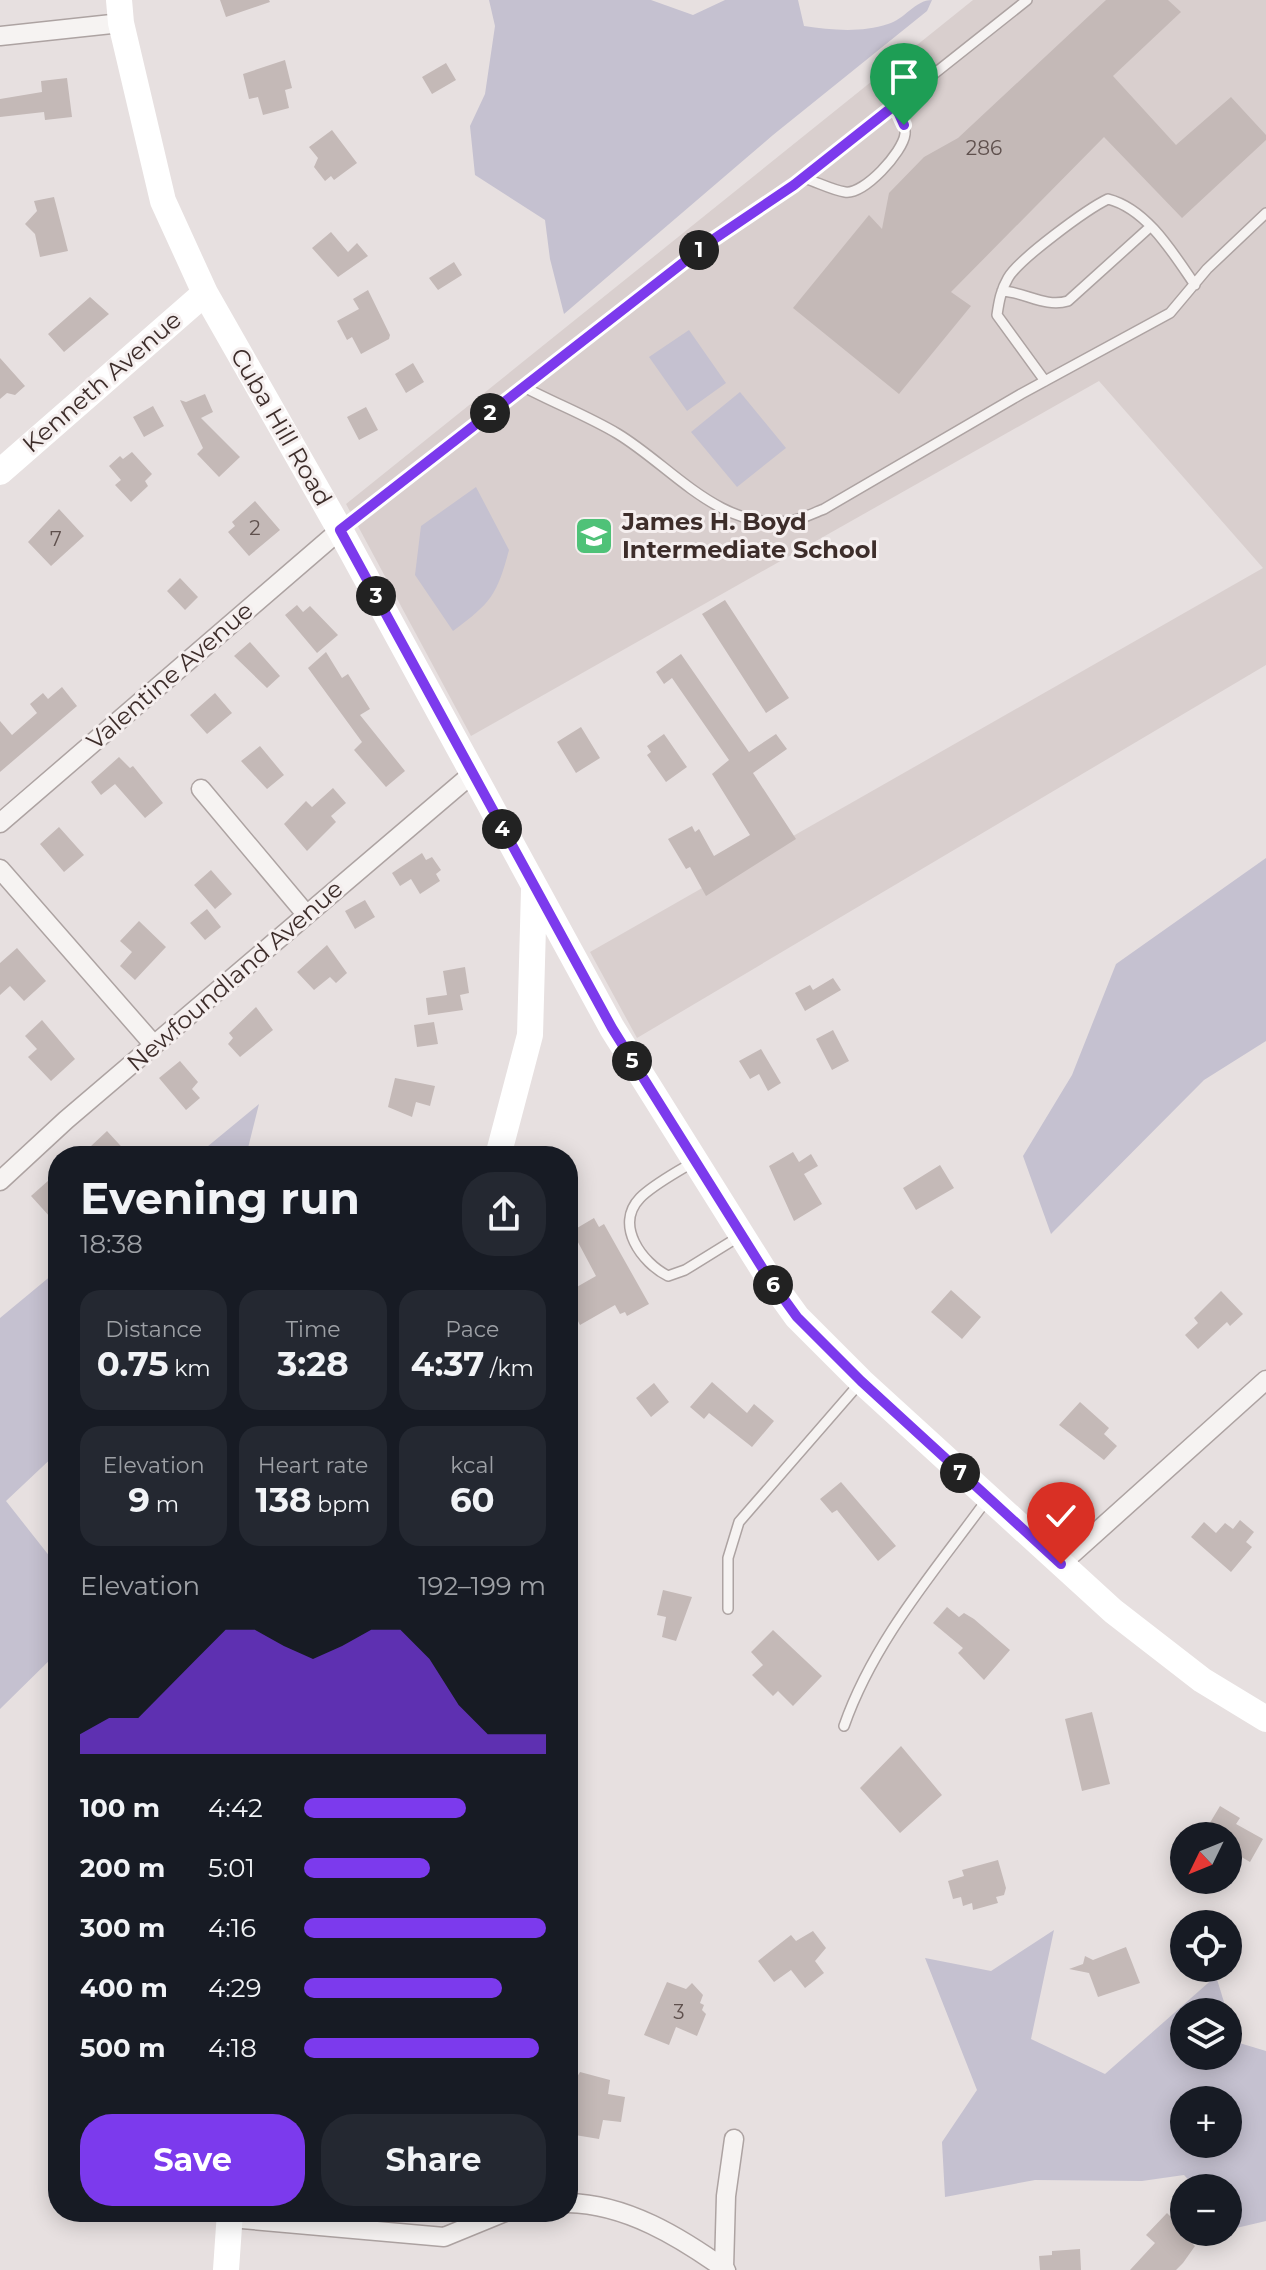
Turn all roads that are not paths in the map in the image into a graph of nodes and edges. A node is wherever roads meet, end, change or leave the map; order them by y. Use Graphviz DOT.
graph roads {
  1 [pos="1027,0"];
  2 [pos="120,12"];
  3 [pos="0,36"];
  4 [pos="895,105"];
  5 [pos="804,178"];
  6 [pos="1266,213"];
  7 [pos="1150,227"];
  8 [pos="1195,285"];
  9 [pos="1002,291"];
  10 [pos="205,293"];
  11 [pos="1045,381"];
  12 [pos="524,387"];
  13 [pos="0,472"];
  14 [pos="340,530"];
  15 [pos="472,774"];
  16 [pos="201,789"];
  17 [pos="0,823"];
  18 [pos="0,869"];
  19 [pos="534,890"];
  20 [pos="306,914"];
  21 [pos="154,1045"];
  22 [pos="501,1146"];
  23 [pos="693,1162"];
  24 [pos="1,1179"];
  25 [pos="740,1236"];
  26 [pos="1266,1380"];
  27 [pos="861,1381"];
  28 [pos="988,1498"];
  29 [pos="1061,1564"];
  30 [pos="728,1609"];
  31 [pos="1266,1719"];
  32 [pos="844,1726"];
  33 [pos="734,2139"];
  34 [pos="578,2203"];
  35 [pos="229,2222"];
  36 [pos="298,2222"];
  37 [pos="481,2222"];
  38 [pos="725,2269"];
  39 [pos="226,2270"];
  1 -- 4 [label="lane"];
  2 -- 3 [label="street"];
  2 -- 10 [label="street, Cuba Hill Road"];
  4 -- 5 [label="lane"];
  4 -- 5 [label="lane"];
  5 -- 12 [label="lane"];
  6 -- 8 [label="lane"];
  7 -- 8 [label="lane"];
  7 -- 9 [label="lane"];
  7 -- 9 [label="lane"];
  8 -- 11 [label="lane"];
  9 -- 11 [label="lane"];
  10 -- 13 [label="street, Kenneth Avenue"];
  10 -- 14 [label="street, Cuba Hill Road"];
  11 -- 12 [label="lane"];
  12 -- 14 [label="lane"];
  14 -- 15 [label="street, Cuba Hill Road"];
  14 -- 17 [label="street, Valentine Avenue"];
  15 -- 19 [label="street, Cuba Hill Road"];
  15 -- 20 [label="street, Newfoundland Avenue"];
  16 -- 20 [label="street"];
  18 -- 21 [label="street"];
  19 -- 22 [label="street, Cuba Hill Road"];
  19 -- 23 [label="street"];
  20 -- 21 [label="street, Newfoundland Avenue"];
  21 -- 24 [label="street, Newfoundland Avenue"];
  23 -- 25 [label="street"];
  23 -- 25 [label="lane"];
  25 -- 27 [label="street"];
  26 -- 29 [label="street"];
  27 -- 28 [label="street"];
  27 -- 30 [label="lane"];
  28 -- 29 [label="street"];
  28 -- 32 [label="lane"];
  29 -- 31 [label="street"];
  33 -- 38 [label="street"];
  34 -- 38 [label="street"];
  35 -- 39 [label="street"];
  36 -- 37 [label="street"];
}
